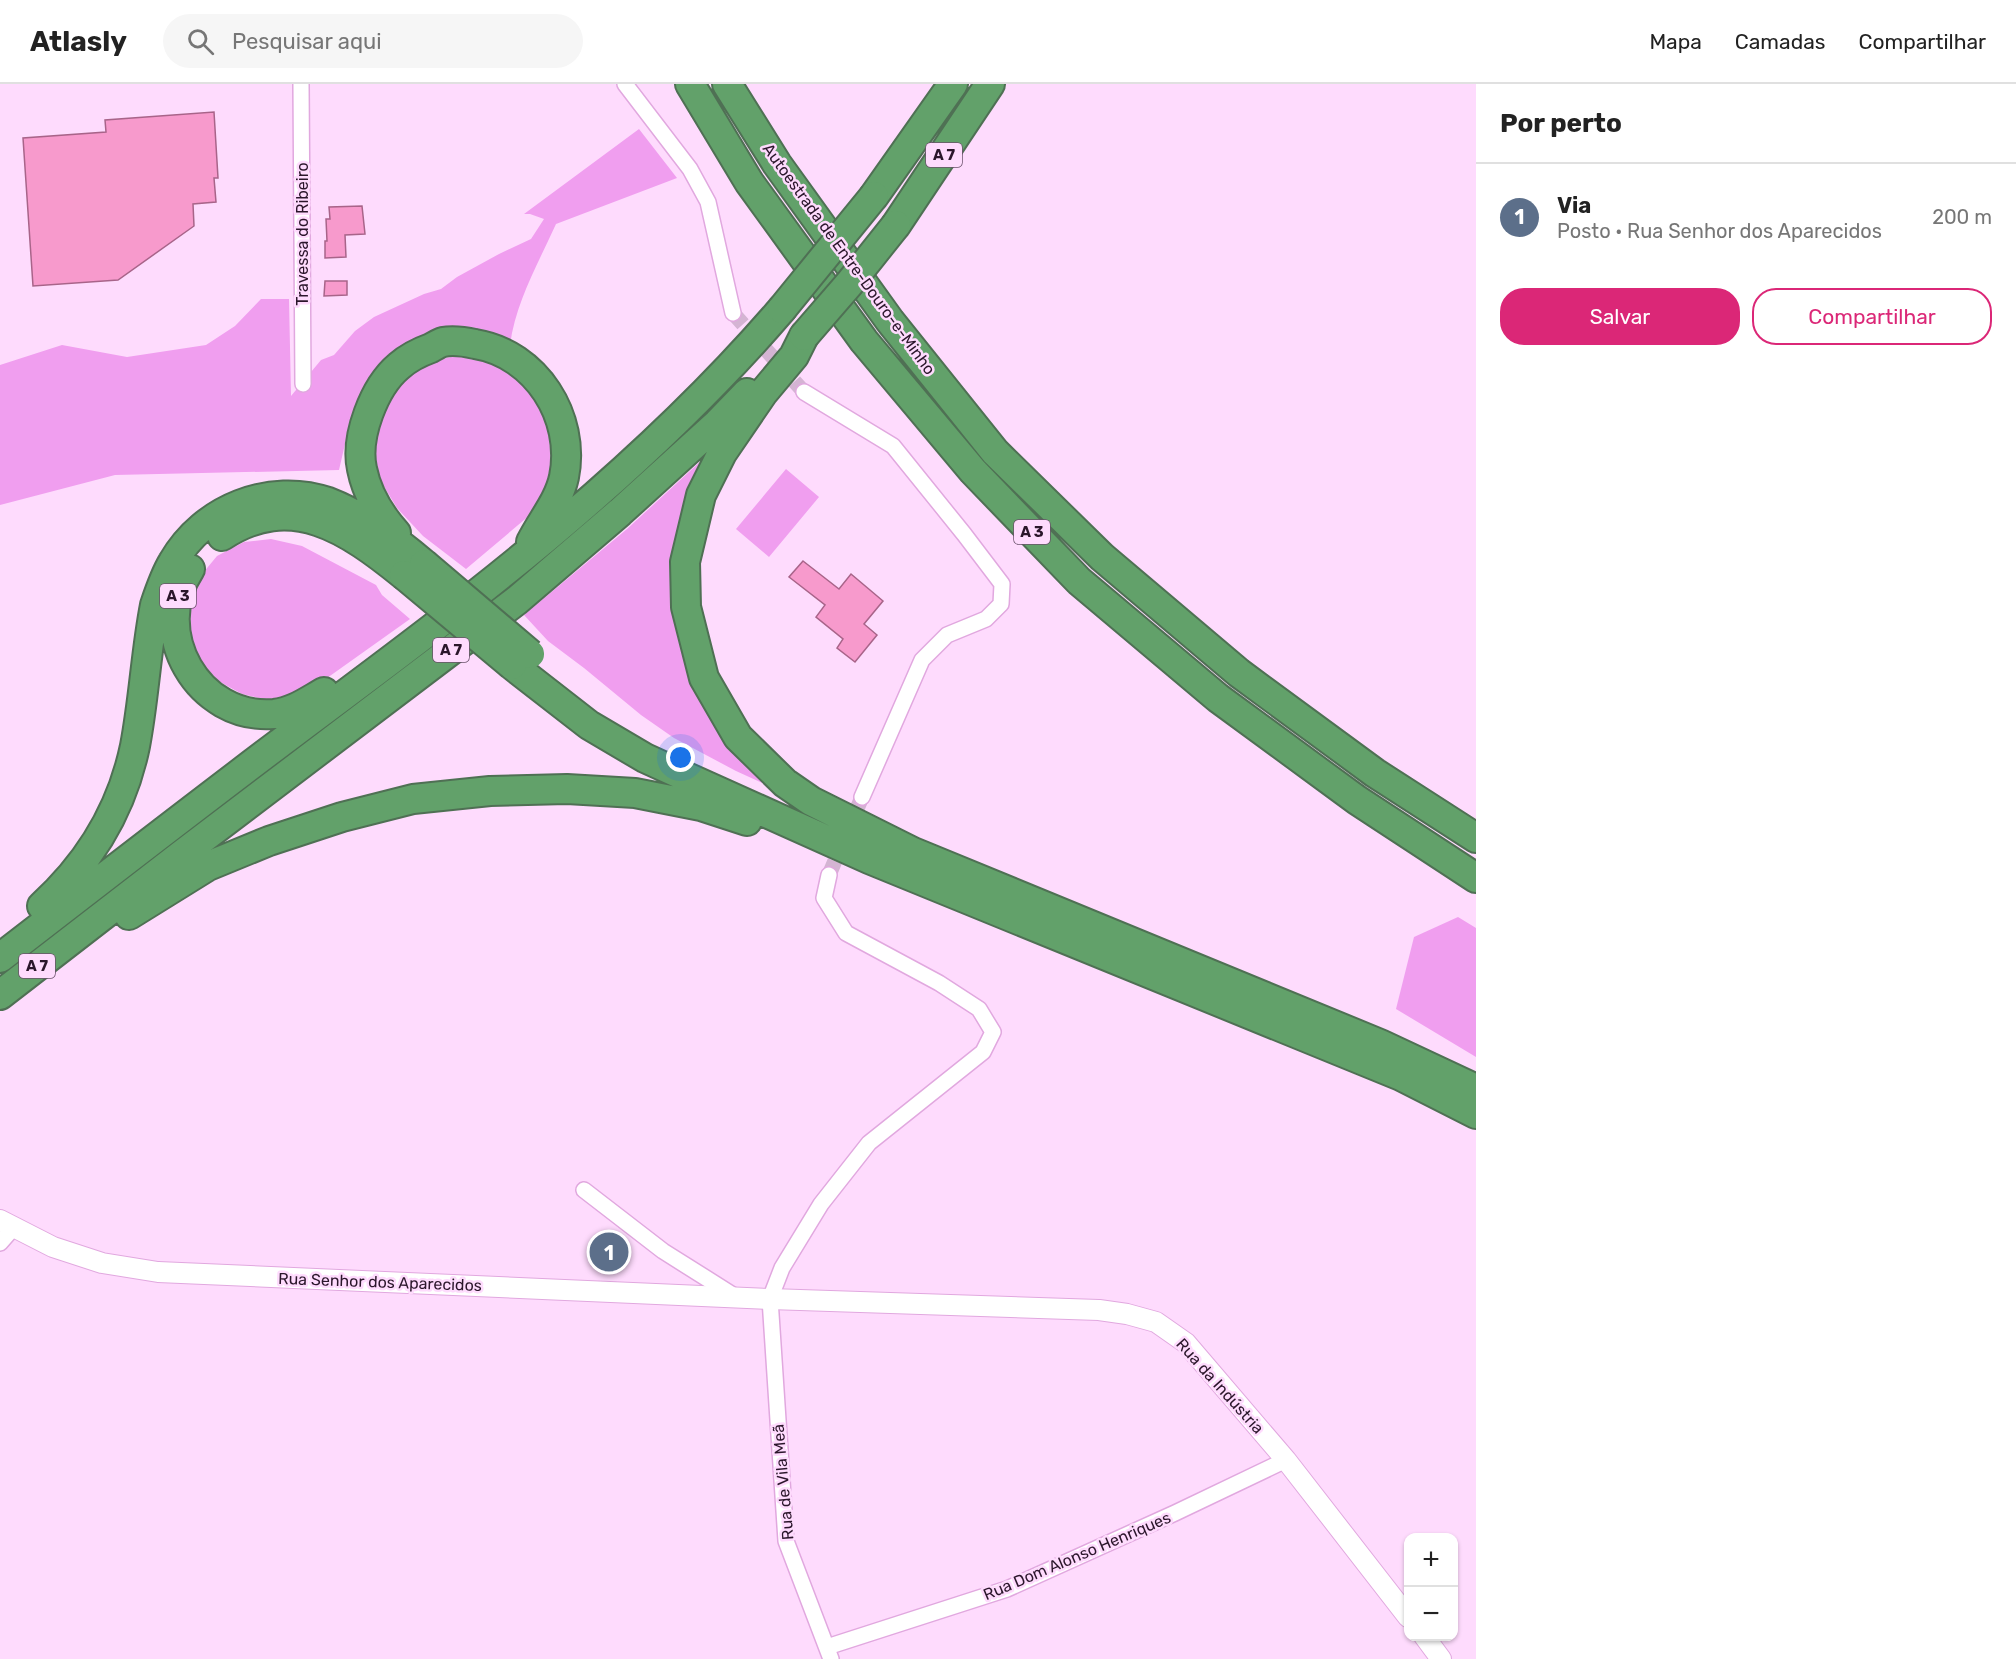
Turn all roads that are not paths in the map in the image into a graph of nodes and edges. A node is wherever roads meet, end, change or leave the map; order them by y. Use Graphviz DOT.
graph roads {
  1 [pos="301,84"];
  2 [pos="625,84"];
  3 [pos="690,84"];
  4 [pos="727,84"];
  5 [pos="953,84"];
  6 [pos="990,84"];
  7 [pos="733,313"];
  8 [pos="804,336"];
  9 [pos="303,384"];
  10 [pos="804,392"];
  11 [pos="522,560"];
  12 [pos="414,570"];
  13 [pos="521,660"];
  14 [pos="366,680"];
  15 [pos="862,797"];
  16 [pos="1476,838"];
  17 [pos="912,852"];
  18 [pos="869,859"];
  19 [pos="829,875"];
  20 [pos="1476,878"];
  21 [pos="74,937"];
  22 [pos="0,951"];
  23 [pos="0,958"];
  24 [pos="0,995"];
  25 [pos="1476,1089"];
  26 [pos="1476,1114"];
  27 [pos="584,1190"];
  28 [pos="7,1224"];
  29 [pos="0,1243"];
  30 [pos="736,1297"];
  31 [pos="770,1299"];
  32 [pos="1286,1460"];
  33 [pos="1404,1612"];
  34 [pos="1428,1641"];
  35 [pos="829,1653"];
  36 [pos="1441,1659"];
  1 -- 9 [label="street, Travessa do Ribeiro"];
  2 -- 7 [label="street"];
  3 -- 20 [label="highway, Autoestrada de Entre-Douro-e-Minho / A 3"];
  4 -- 16 [label="highway, Autoestrada de Entre-Douro-e-Minho / A 3"];
  5 -- 11 [label="highway, A 7, bridge"];
  6 -- 8 [label="highway, A 7, bridge"];
  8 -- 17 [label="highway"];
  8 -- 21 [label="highway, A 7"];
  10 -- 15 [label="street"];
  11 -- 12 [label="highway"];
  11 -- 14 [label="highway, A 7"];
  12 -- 13 [label="highway, bridge"];
  12 -- 14 [label="highway, A 3"];
  12 -- 22 [label="highway, A 7"];
  13 -- 17 [label="highway"];
  13 -- 18 [label="highway"];
  14 -- 23 [label="highway, A 7"];
  17 -- 25 [label="highway"];
  18 -- 21 [label="highway"];
  18 -- 26 [label="highway"];
  19 -- 31 [label="street"];
  21 -- 24 [label="highway, A 7"];
  27 -- 30 [label="street"];
  28 -- 29 [label="street"];
  28 -- 30 [label="street, Rua Senhor dos Aparecidos"];
  30 -- 31 [label="street, Rua Senhor dos Aparecidos"];
  31 -- 32 [label="street, Rua da Indústria"];
  31 -- 35 [label="street, Rua de Vila Meã"];
  32 -- 33 [label="street, Rua da Indústria"];
  32 -- 35 [label="street, Rua Dom Alonso Henriques"];
  34 -- 36 [label="street"];
}
